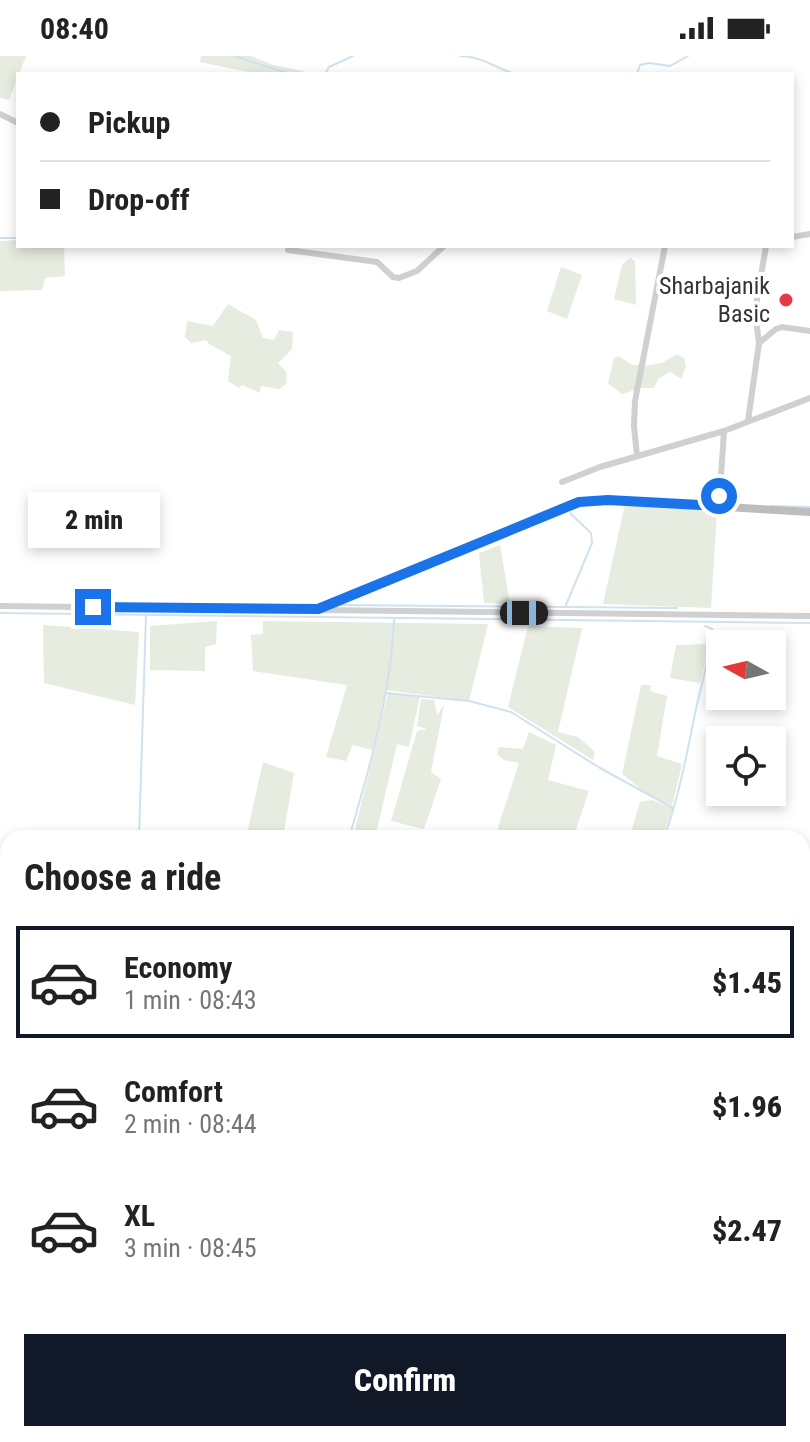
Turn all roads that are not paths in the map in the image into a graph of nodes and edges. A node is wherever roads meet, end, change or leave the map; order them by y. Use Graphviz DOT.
graph roads {
  1 [pos="442,248"];
  2 [pos="665,248"];
  3 [pos="766,248"];
  4 [pos="288,250"];
  5 [pos="810,331"];
  6 [pos="759,343"];
  7 [pos="810,398"];
  8 [pos="748,421"];
  9 [pos="724,431"];
  10 [pos="637,456"];
  11 [pos="562,482"];
  12 [pos="719,506"];
  13 [pos="810,512"];
  14 [pos="0,606"];
  15 [pos="318,609"];
  16 [pos="810,616"];
  1 -- 4 [label="street"];
  2 -- 10 [label="street"];
  3 -- 6 [label="street"];
  5 -- 6 [label="street"];
  6 -- 8 [label="street"];
  7 -- 8 [label="street"];
  8 -- 9 [label="street"];
  9 -- 10 [label="street"];
  9 -- 12 [label="street"];
  10 -- 11 [label="street"];
  12 -- 13 [label="street"];
  12 -- 15 [label="street"];
  14 -- 15 [label="street"];
  15 -- 16 [label="street"];
}
